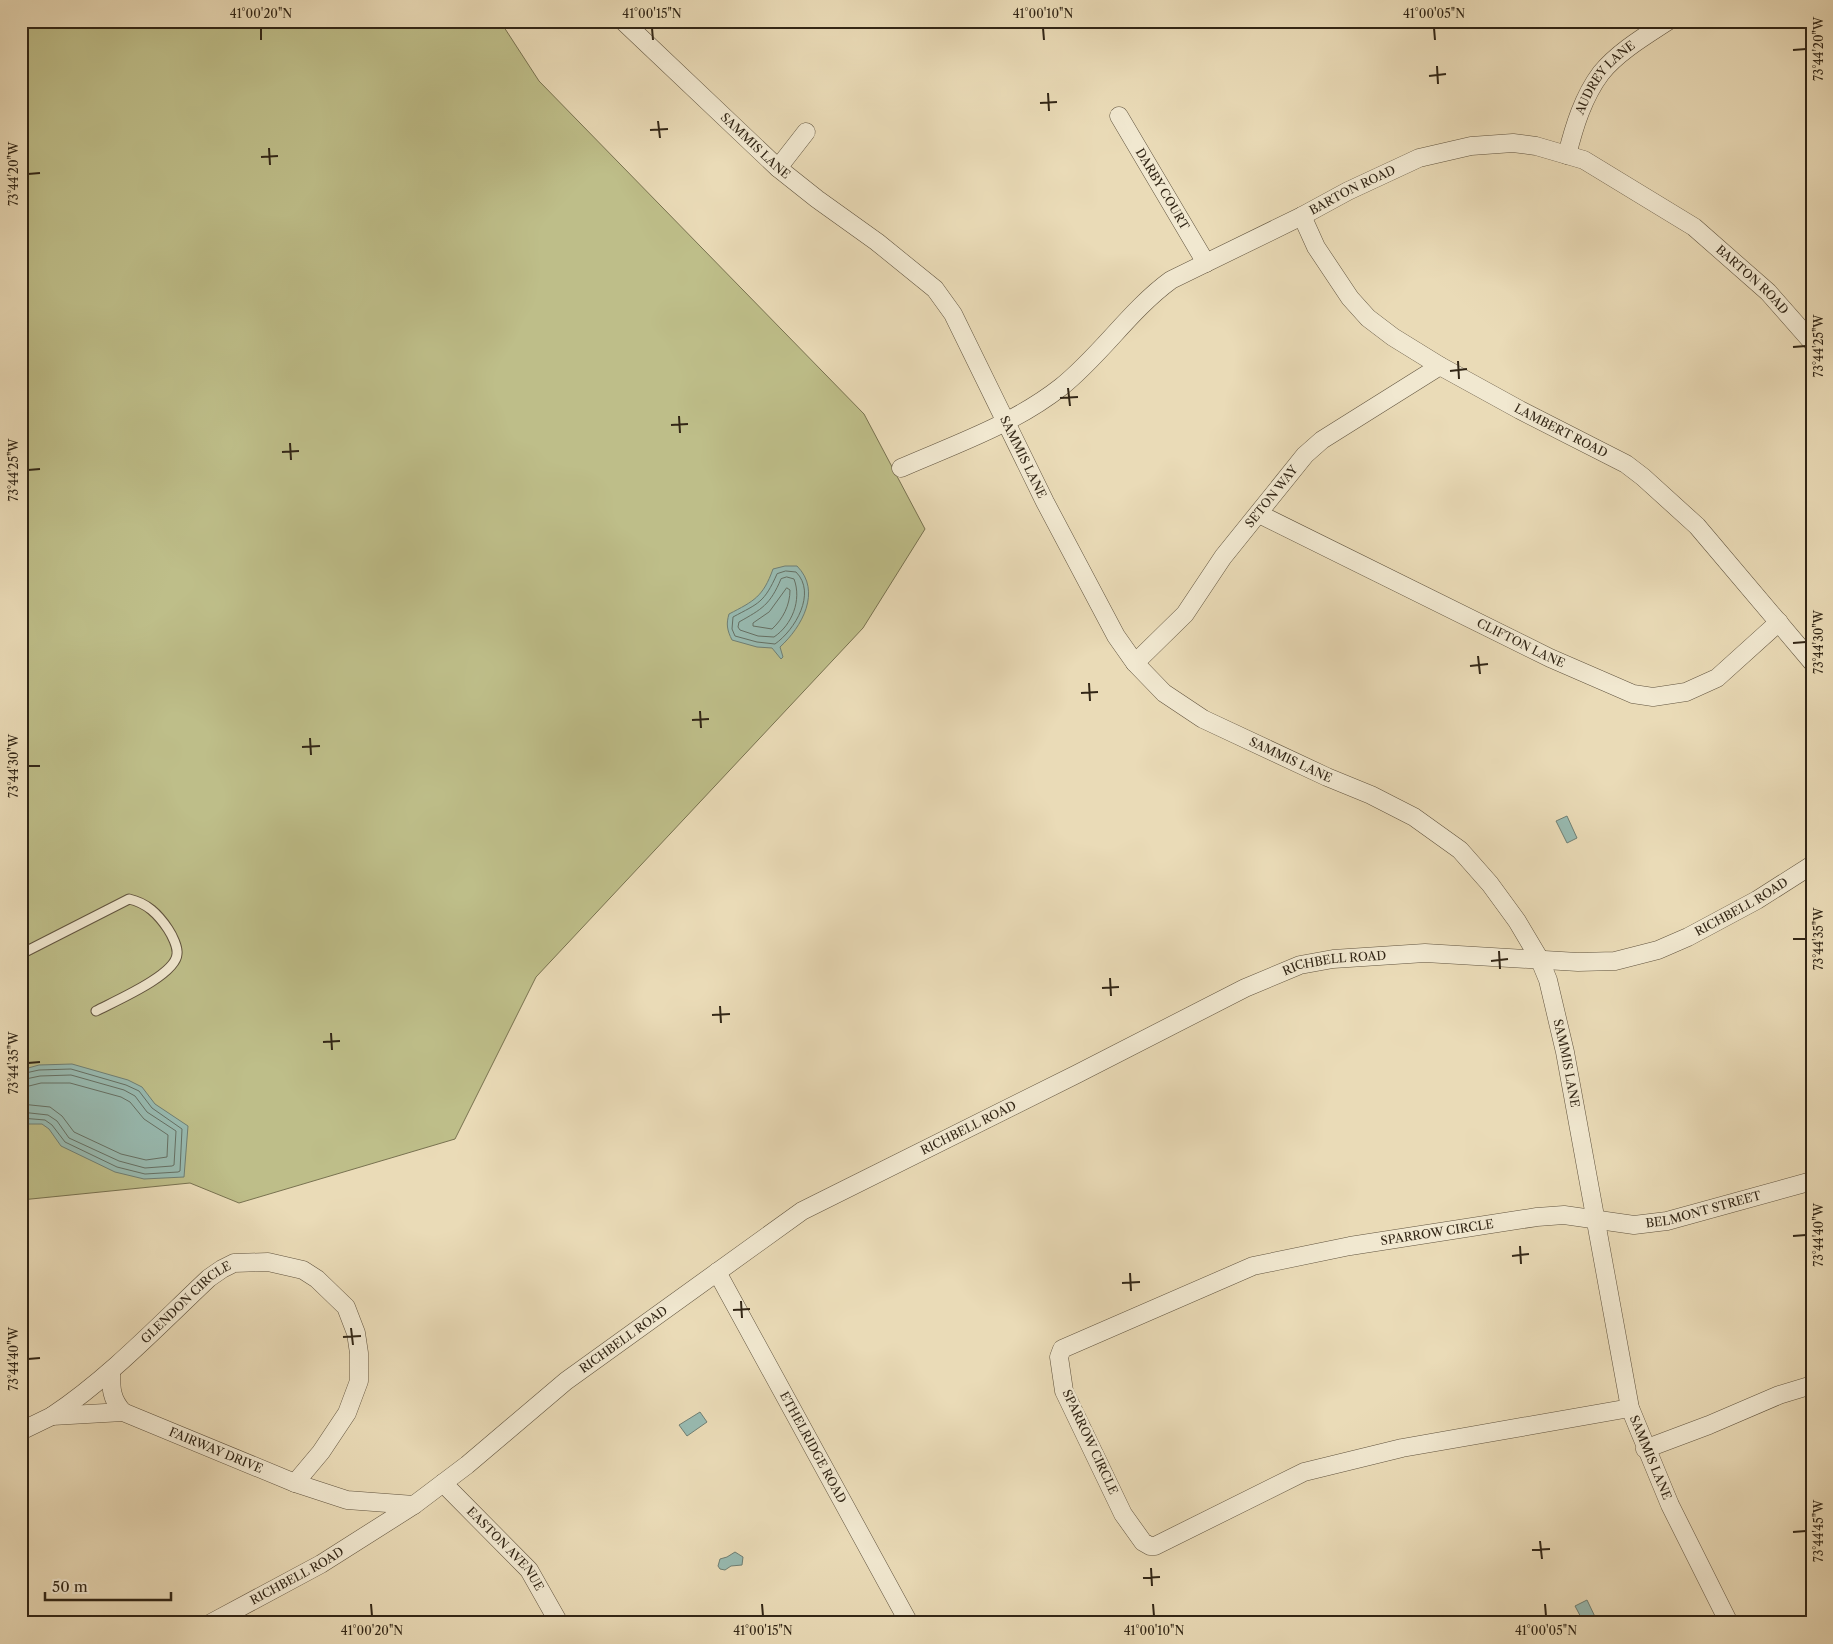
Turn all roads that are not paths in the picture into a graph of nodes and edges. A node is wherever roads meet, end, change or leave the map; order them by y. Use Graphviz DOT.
graph roads {
  1 [pos="623,21"];
  2 [pos="1668,21"];
  3 [pos="1119,116"];
  4 [pos="806,132"];
  5 [pos="1567,155"];
  6 [pos="778,168"];
  7 [pos="1302,216"];
  8 [pos="1206,263"];
  9 [pos="1812,342"];
  10 [pos="1440,366"];
  11 [pos="1006,422"];
  12 [pos="901,468"];
  13 [pos="1258,514"];
  14 [pos="1779,622"];
  15 [pos="1812,662"];
  16 [pos="1135,663"];
  17 [pos="1812,865"];
  18 [pos="21,954"];
  19 [pos="1539,958"];
  20 [pos="96,1010"];
  21 [pos="1812,1181"];
  22 [pos="1595,1221"];
  23 [pos="717,1272"];
  24 [pos="111,1371"];
  25 [pos="1812,1385"];
  26 [pos="1630,1408"];
  27 [pos="123,1412"];
  28 [pos="52,1416"];
  29 [pos="21,1431"];
  30 [pos="1645,1449"];
  31 [pos="296,1483"];
  32 [pos="443,1483"];
  33 [pos="414,1505"];
  34 [pos="211,1623"];
  35 [pos="559,1623"];
  36 [pos="909,1623"];
  37 [pos="1729,1623"];
  1 -- 6 [label="street, SAMMIS LANE"];
  2 -- 5 [label="street, AUDREY LANE"];
  3 -- 8 [label="street, DARBY COURT"];
  4 -- 6 [label="street"];
  5 -- 7 [label="street, BARTON ROAD"];
  5 -- 9 [label="street, BARTON ROAD"];
  6 -- 11 [label="street, SAMMIS LANE"];
  7 -- 8 [label="street, BARTON ROAD"];
  7 -- 10 [label="street, LAMBERT ROAD"];
  8 -- 11 [label="street, BARTON ROAD"];
  10 -- 13 [label="street, SETON WAY"];
  10 -- 14 [label="street, LAMBERT ROAD"];
  11 -- 12 [label="street, BARTON ROAD"];
  11 -- 16 [label="street, SAMMIS LANE"];
  13 -- 14 [label="street, CLIFTON LANE"];
  13 -- 16 [label="street, SETON WAY"];
  14 -- 15 [label="street, LAMBERT ROAD"];
  16 -- 19 [label="street, SAMMIS LANE"];
  17 -- 19 [label="street, RICHBELL ROAD"];
  18 -- 20 [label="lane"];
  19 -- 22 [label="street, SAMMIS LANE"];
  19 -- 23 [label="street, RICHBELL ROAD"];
  21 -- 22 [label="street, BELMONT STREET"];
  22 -- 26 [label="street, SAMMIS LANE"];
  22 -- 26 [label="street, SPARROW CIRCLE"];
  23 -- 32 [label="street, RICHBELL ROAD"];
  23 -- 36 [label="street, ETHELRIDGE ROAD"];
  24 -- 27 [label="street"];
  24 -- 28 [label="street, GLENDON CIRCLE"];
  24 -- 31 [label="street, GLENDON CIRCLE"];
  25 -- 30 [label="street"];
  26 -- 30 [label="street, SAMMIS LANE"];
  27 -- 28 [label="street, FAIRWAY DRIVE"];
  27 -- 31 [label="street, FAIRWAY DRIVE"];
  28 -- 29 [label="street, FAIRWAY DRIVE"];
  30 -- 37 [label="street, SAMMIS LANE"];
  31 -- 33 [label="street, FAIRWAY DRIVE"];
  32 -- 33 [label="street, RICHBELL ROAD"];
  32 -- 35 [label="street, EASTON AVENUE"];
  33 -- 34 [label="street, RICHBELL ROAD"];
}
